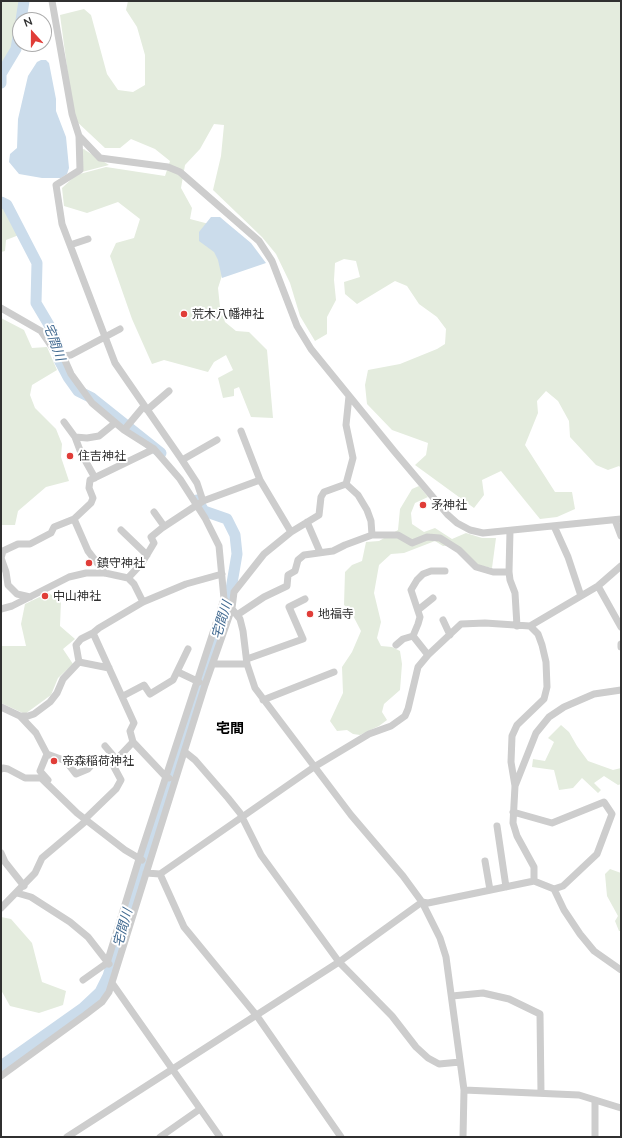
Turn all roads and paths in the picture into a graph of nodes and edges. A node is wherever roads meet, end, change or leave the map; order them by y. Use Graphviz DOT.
graph roads {
  1 [pos="48,1"];
  2 [pos="53,4"];
  3 [pos="79,136"];
  4 [pos="88,239"];
  5 [pos="70,245"];
  6 [pos="1,308"];
  7 [pos="120,329"];
  8 [pos="105,336"];
  9 [pos="63,356"];
  10 [pos="170,391"];
  11 [pos="349,396"];
  12 [pos="146,408"];
  13 [pos="64,422"];
  14 [pos="115,423"];
  15 [pos="124,429"];
  16 [pos="241,432"];
  17 [pos="75,438"];
  18 [pos="217,440"];
  19 [pos="154,449"];
  20 [pos="182,460"];
  21 [pos="95,478"];
  22 [pos="260,480"];
  23 [pos="346,484"];
  24 [pos="200,503"];
  25 [pos="154,512"];
  26 [pos="74,519"];
  27 [pos="618,520"];
  28 [pos="307,522"];
  29 [pos="164,526"];
  30 [pos="554,526"];
  31 [pos="121,530"];
  32 [pos="510,531"];
  33 [pos="291,532"];
  34 [pos="372,535"];
  35 [pos="621,536"];
  36 [pos="320,552"];
  37 [pos="147,555"];
  38 [pos="1,558"];
  39 [pos="621,566"];
  40 [pos="445,571"];
  41 [pos="509,572"];
  42 [pos="105,573"];
  43 [pos="222,574"];
  44 [pos="128,578"];
  45 [pos="598,586"];
  46 [pos="581,596"];
  47 [pos="30,597"];
  48 [pos="433,598"];
  49 [pos="224,599"];
  50 [pos="305,599"];
  51 [pos="143,602"];
  52 [pos="232,608"];
  53 [pos="1,609"];
  54 [pos="418,610"];
  55 [pos="237,615"];
  56 [pos="443,620"];
  57 [pos="517,626"];
  58 [pos="530,626"];
  59 [pos="621,627"];
  60 [pos="93,633"];
  61 [pos="450,635"];
  62 [pos="413,636"];
  63 [pos="396,645"];
  64 [pos="188,649"];
  65 [pos="428,655"];
  66 [pos="247,661"];
  67 [pos="79,662"];
  68 [pos="213,664"];
  69 [pos="109,668"];
  70 [pos="178,672"];
  71 [pos="334,672"];
  72 [pos="201,683"];
  73 [pos="621,690"];
  74 [pos="123,696"];
  75 [pos="263,700"];
  76 [pos="1,707"];
  77 [pos="20,716"];
  78 [pos="133,742"];
  79 [pos="105,746"];
  80 [pos="185,752"];
  81 [pos="47,754"];
  82 [pos="115,761"];
  83 [pos="314,767"];
  84 [pos="1,769"];
  85 [pos="170,779"];
  86 [pos="515,786"];
  87 [pos="53,791"];
  88 [pos="514,812"];
  89 [pos="242,817"];
  90 [pos="86,820"];
  91 [pos="497,826"];
  92 [pos="1,852"];
  93 [pos="143,860"];
  94 [pos="485,861"];
  95 [pos="146,873"];
  96 [pos="160,874"];
  97 [pos="534,881"];
  98 [pos="24,886"];
  99 [pos="506,887"];
  100 [pos="554,889"];
  101 [pos="490,890"];
  102 [pos="17,893"];
  103 [pos="422,902"];
  104 [pos="1,908"];
  105 [pos="339,962"];
  106 [pos="112,965"];
  107 [pos="621,970"];
  108 [pos="83,980"];
  109 [pos="112,983"];
  110 [pos="452,996"];
  111 [pos="257,1016"];
  112 [pos="460,1062"];
  113 [pos="172,1069"];
  114 [pos="1,1076"];
  115 [pos="464,1090"];
  116 [pos="541,1093"];
  117 [pos="595,1100"];
  118 [pos="621,1108"];
  119 [pos="200,1109"];
  120 [pos="68,1137"];
  121 [pos="160,1137"];
  122 [pos="220,1137"];
  123 [pos="341,1137"];
  124 [pos="463,1137"];
  125 [pos="595,1137"];
  1 -- 2 [label="street"];
  2 -- 3 [label="street"];
  3 -- 5 [label="street"];
  3 -- 11 [label="street"];
  4 -- 5 [label="street"];
  5 -- 8 [label="street"];
  6 -- 9 [label="street"];
  7 -- 8 [label="street"];
  8 -- 9 [label="street"];
  8 -- 12 [label="street"];
  9 -- 14 [label="street"];
  10 -- 12 [label="street"];
  11 -- 23 [label="street"];
  11 -- 32 [label="street"];
  12 -- 15 [label="street"];
  12 -- 20 [label="street"];
  13 -- 17 [label="street"];
  14 -- 15 [label="street"];
  14 -- 17 [label="street"];
  15 -- 19 [label="street"];
  16 -- 22 [label="street"];
  17 -- 21 [label="street"];
  18 -- 20 [label="street"];
  19 -- 21 [label="street"];
  19 -- 24 [label="street"];
  20 -- 24 [label="street"];
  21 -- 26 [label="street"];
  22 -- 24 [label="street"];
  22 -- 33 [label="street"];
  23 -- 28 [label="street"];
  23 -- 34 [label="street"];
  24 -- 29 [label="street"];
  24 -- 43 [label="street"];
  25 -- 29 [label="street"];
  26 -- 38 [label="street"];
  26 -- 42 [label="street"];
  27 -- 30 [label="street"];
  27 -- 35 [label="street"];
  28 -- 33 [label="street"];
  28 -- 36 [label="street"];
  29 -- 37 [label="street"];
  30 -- 32 [label="street"];
  30 -- 46 [label="street"];
  31 -- 37 [label="street"];
  32 -- 41 [label="street"];
  33 -- 52 [label="street"];
  34 -- 36 [label="street"];
  34 -- 41 [label="street"];
  36 -- 55 [label="street"];
  37 -- 44 [label="street"];
  38 -- 47 [label="street"];
  39 -- 45 [label="street"];
  40 -- 54 [label="street"];
  41 -- 57 [label="street"];
  42 -- 44 [label="street"];
  42 -- 47 [label="street"];
  43 -- 49 [label="street"];
  43 -- 51 [label="street"];
  44 -- 51 [label="street"];
  45 -- 46 [label="street"];
  45 -- 59 [label="street"];
  46 -- 58 [label="street"];
  47 -- 53 [label="street"];
  48 -- 54 [label="street"];
  49 -- 52 [label="street"];
  49 -- 72 [label="street"];
  50 -- 66 [label="street"];
  51 -- 60 [label="street"];
  52 -- 55 [label="street"];
  52 -- 68 [label="street"];
  54 -- 62 [label="street"];
  55 -- 66 [label="street"];
  56 -- 61 [label="street"];
  57 -- 58 [label="street"];
  57 -- 61 [label="street"];
  58 -- 86 [label="street"];
  60 -- 67 [label="street"];
  60 -- 69 [label="street"];
  61 -- 65 [label="street"];
  62 -- 63 [label="street"];
  62 -- 65 [label="street"];
  64 -- 70 [label="street"];
  65 -- 83 [label="street"];
  66 -- 68 [label="street"];
  66 -- 75 [label="street"];
  67 -- 69 [label="street"];
  67 -- 77 [label="street"];
  68 -- 72 [label="street"];
  69 -- 74 [label="street"];
  70 -- 72 [label="street"];
  70 -- 74 [label="street"];
  71 -- 75 [label="street"];
  72 -- 80 [label="street"];
  72 -- 85 [label="street"];
  73 -- 86 [label="street"];
  74 -- 78 [label="street"];
  75 -- 83 [label="street"];
  76 -- 77 [label="street"];
  77 -- 81 [label="street"];
  78 -- 82 [label="street"];
  78 -- 85 [label="street"];
  79 -- 82 [label="street"];
  80 -- 85 [label="street"];
  80 -- 89 [label="street"];
  81 -- 82 [label="street"];
  81 -- 87 [label="street"];
  82 -- 90 [label="street"];
  83 -- 89 [label="street"];
  83 -- 103 [label="street"];
  84 -- 87 [label="street"];
  85 -- 93 [label="street"];
  85 -- 93 [label="street"];
  86 -- 88 [label="street"];
  87 -- 90 [label="street"];
  88 -- 97 [label="street"];
  88 -- 100 [label="street"];
  89 -- 96 [label="street"];
  89 -- 105 [label="street"];
  90 -- 93 [label="street"];
  90 -- 98 [label="street"];
  91 -- 99 [label="street"];
  92 -- 98 [label="street"];
  93 -- 95 [label="street"];
  93 -- 106 [label="street"];
  94 -- 101 [label="street"];
  95 -- 96 [label="street"];
  95 -- 106 [label="street"];
  96 -- 111 [label="street"];
  97 -- 99 [label="street"];
  97 -- 100 [label="street"];
  98 -- 102 [label="street"];
  99 -- 101 [label="street"];
  100 -- 107 [label="street"];
  101 -- 103 [label="street"];
  102 -- 104 [label="street"];
  102 -- 106 [label="street"];
  103 -- 105 [label="street"];
  103 -- 110 [label="street"];
  105 -- 111 [label="street"];
  105 -- 112 [label="street"];
  106 -- 108 [label="street"];
  106 -- 109 [label="street"];
  109 -- 113 [label="street"];
  109 -- 114 [label="street"];
  110 -- 112 [label="street"];
  110 -- 116 [label="street"];
  111 -- 113 [label="street"];
  111 -- 123 [label="street"];
  112 -- 115 [label="street"];
  113 -- 119 [label="street"];
  113 -- 120 [label="street"];
  115 -- 116 [label="street"];
  115 -- 124 [label="street"];
  116 -- 117 [label="street"];
  117 -- 118 [label="street"];
  117 -- 125 [label="street"];
  119 -- 121 [label="street"];
  119 -- 122 [label="street"];
}
